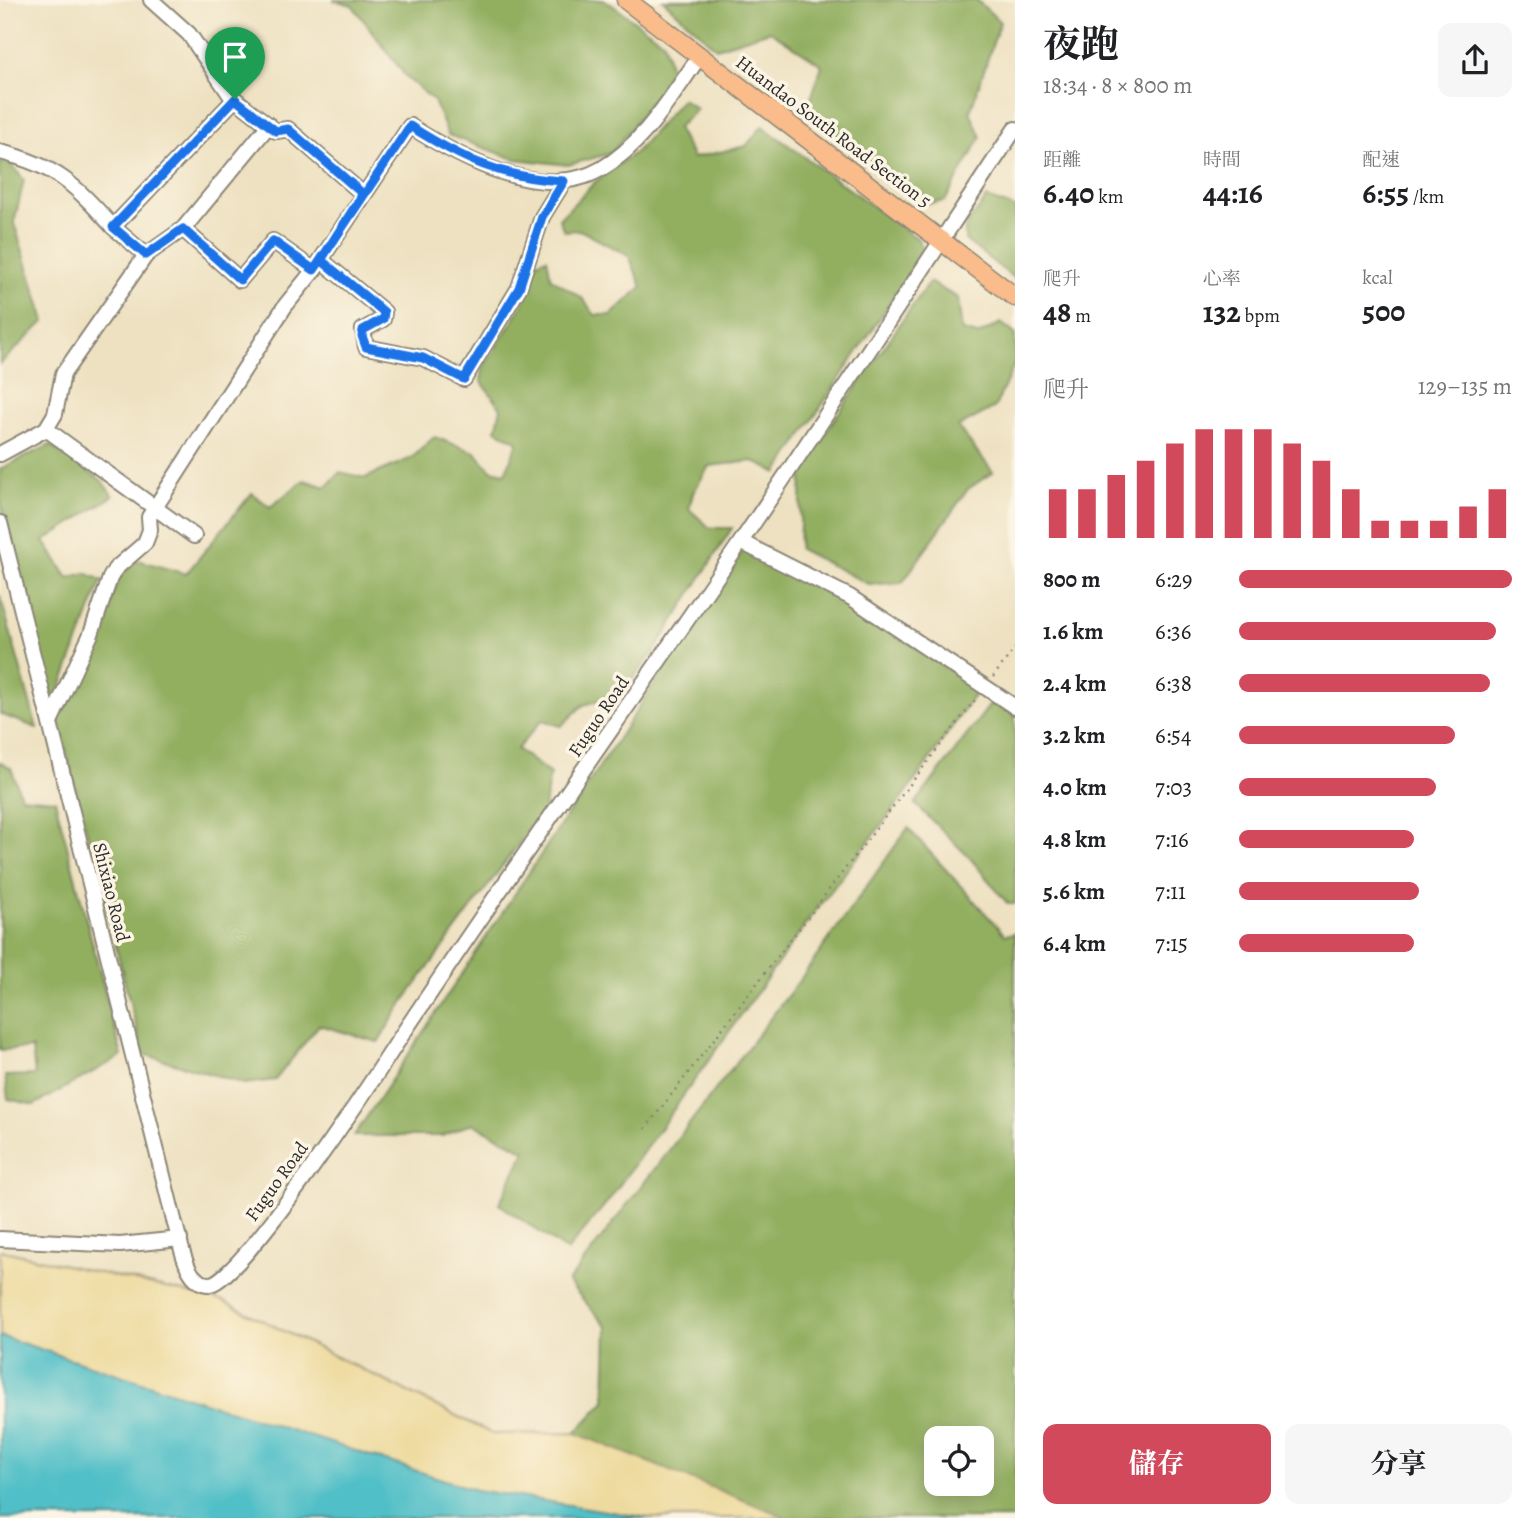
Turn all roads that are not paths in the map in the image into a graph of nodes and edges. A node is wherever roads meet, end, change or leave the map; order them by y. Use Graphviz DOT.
graph roads {
  1 [pos="151,0"];
  2 [pos="626,0"];
  3 [pos="700,56"];
  4 [pos="235,99"];
  5 [pos="269,125"];
  6 [pos="1015,129"];
  7 [pos="0,152"];
  8 [pos="564,181"];
  9 [pos="363,194"];
  10 [pos="113,227"];
  11 [pos="183,229"];
  12 [pos="942,240"];
  13 [pos="146,255"];
  14 [pos="318,265"];
  15 [pos="1015,298"];
  16 [pos="46,429"];
  17 [pos="0,454"];
  18 [pos="156,509"];
  19 [pos="0,523"];
  20 [pos="194,536"];
  21 [pos="741,542"];
  22 [pos="1015,708"];
  23 [pos="50,722"];
  24 [pos="0,1239"];
  25 [pos="180,1239"];
  26 [pos="189,1269"];
  1 -- 4 [label="street"];
  2 -- 3 [label="main road, Huandao South Road Section 5"];
  3 -- 8 [label="street"];
  3 -- 12 [label="main road, Huandao South Road Section 5"];
  4 -- 5 [label="street"];
  4 -- 10 [label="street"];
  5 -- 9 [label="street"];
  5 -- 11 [label="street"];
  6 -- 12 [label="street, Fuguo Road"];
  7 -- 10 [label="street"];
  8 -- 9 [label="street"];
  8 -- 14 [label="street"];
  9 -- 14 [label="street"];
  10 -- 13 [label="street"];
  11 -- 13 [label="street"];
  11 -- 14 [label="street"];
  12 -- 15 [label="main road, Huandao South Road Section 5"];
  12 -- 21 [label="street, Fuguo Road"];
  13 -- 16 [label="street"];
  14 -- 18 [label="street"];
  16 -- 17 [label="street"];
  16 -- 18 [label="street"];
  18 -- 20 [label="street"];
  18 -- 23 [label="street"];
  19 -- 23 [label="street, Shixiao Road"];
  21 -- 22 [label="street"];
  21 -- 26 [label="street, Fuguo Road"];
  23 -- 25 [label="street, Shixiao Road"];
  24 -- 25 [label="street"];
  25 -- 26 [label="street, Shixiao Road"];
}
